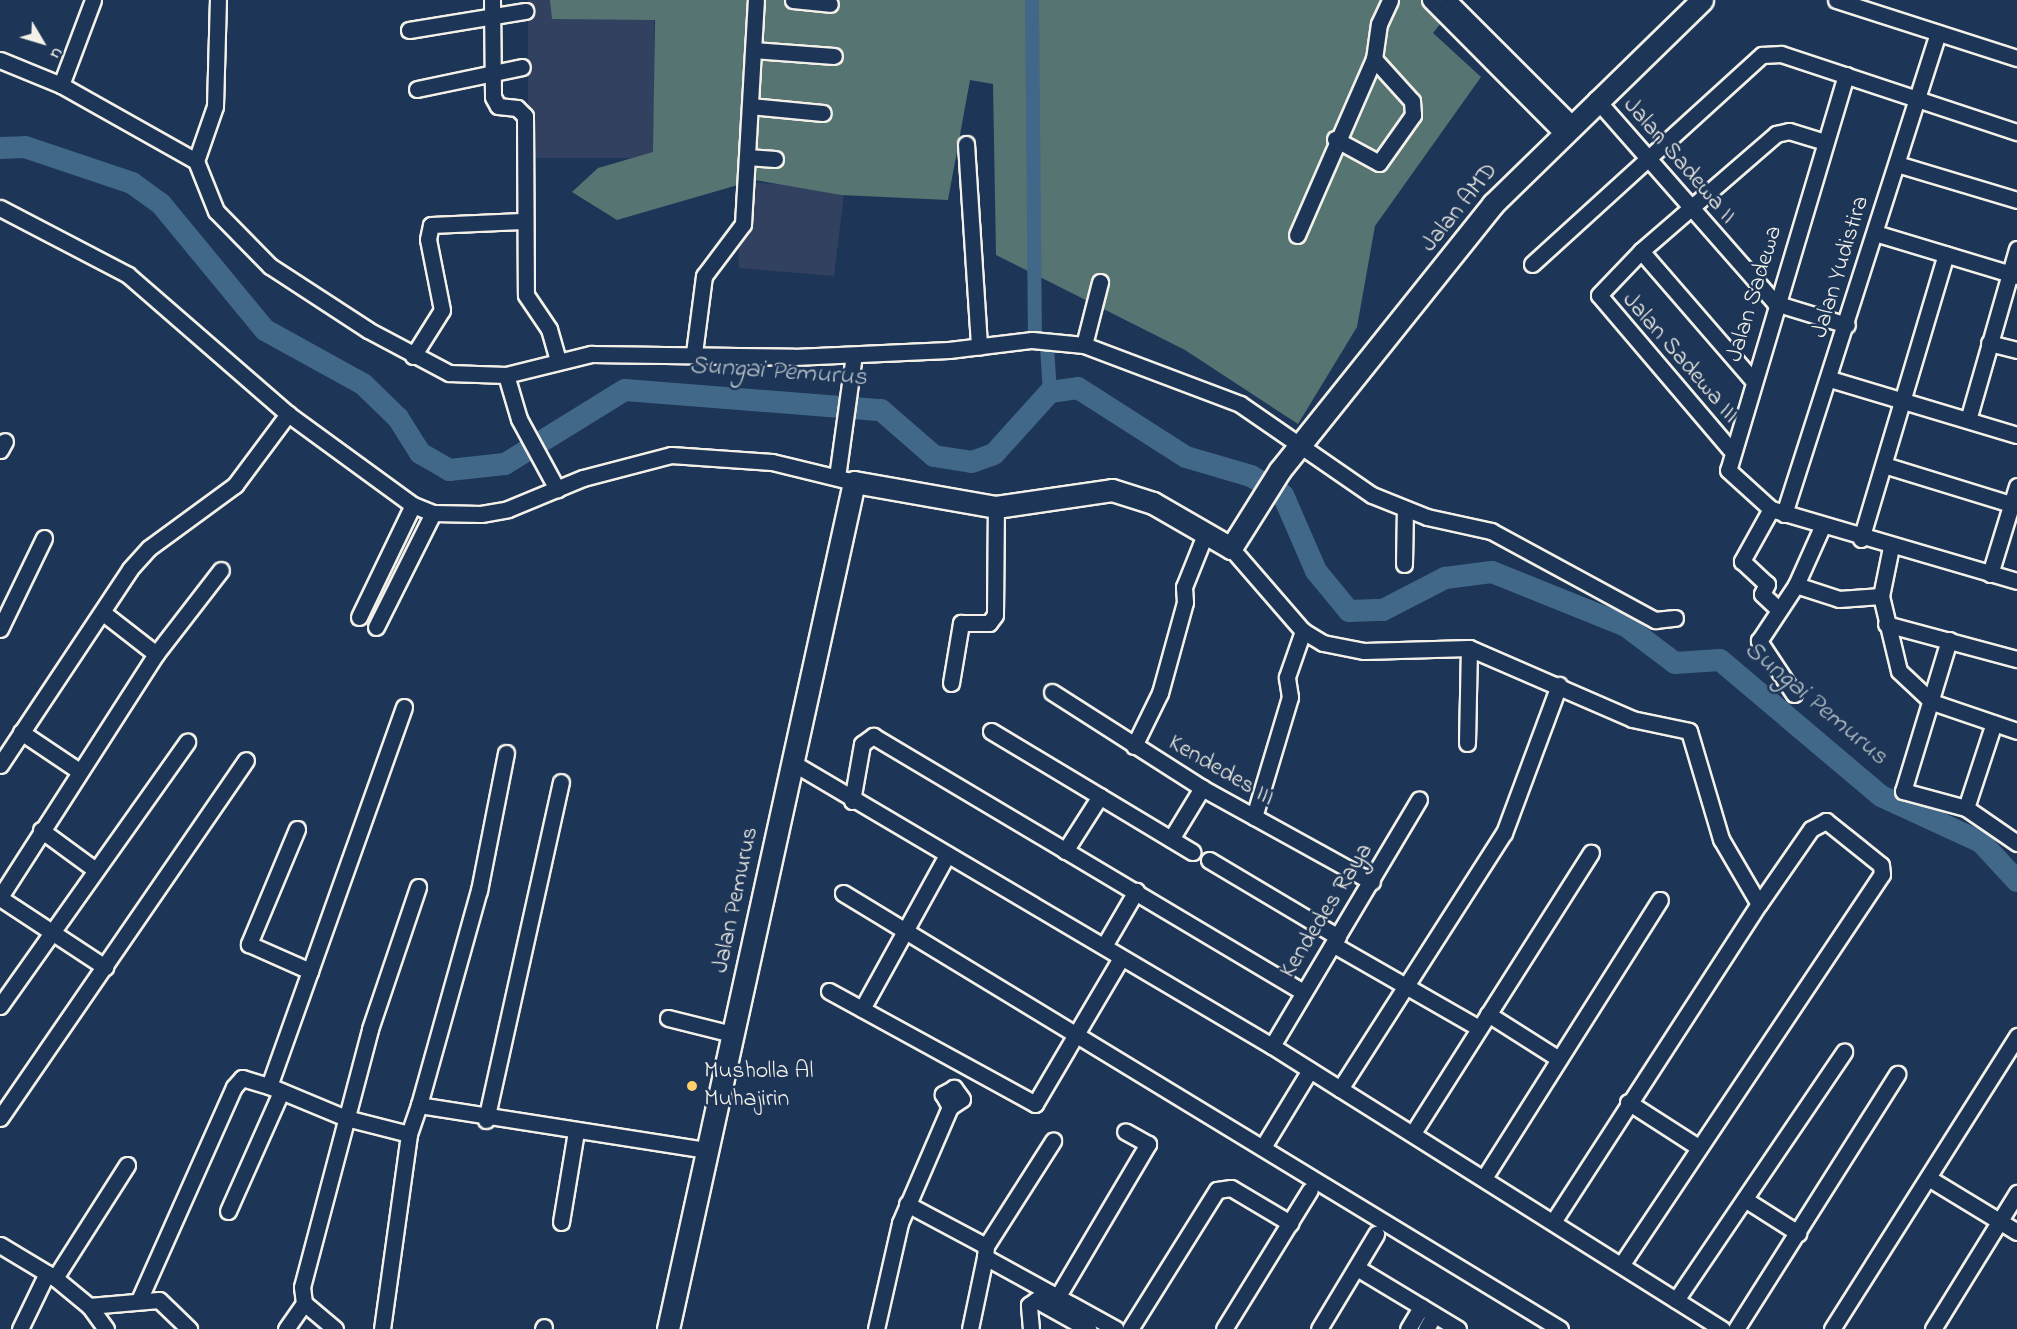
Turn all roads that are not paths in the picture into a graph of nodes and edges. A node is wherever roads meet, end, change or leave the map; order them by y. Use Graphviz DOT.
graph roads {
  1 [pos="93,0"];
  2 [pos="218,0"];
  3 [pos="756,0"];
  4 [pos="793,0"];
  5 [pos="1390,0"];
  6 [pos="1430,0"];
  7 [pos="1448,0"];
  8 [pos="1702,0"];
  9 [pos="1836,0"];
  10 [pos="830,4"];
  11 [pos="492,6"];
  12 [pos="525,10"];
  13 [pos="409,30"];
  14 [pos="1938,33"];
  15 [pos="753,50"];
  16 [pos="834,56"];
  17 [pos="1374,58"];
  18 [pos="2017,58"];
  19 [pos="0,60"];
  20 [pos="522,67"];
  21 [pos="493,72"];
  22 [pos="1846,75"];
  23 [pos="61,85"];
  24 [pos="417,89"];
  25 [pos="1596,99"];
  26 [pos="1918,99"];
  27 [pos="750,106"];
  28 [pos="823,113"];
  29 [pos="1566,128"];
  30 [pos="2017,132"];
  31 [pos="1335,139"];
  32 [pos="1825,142"];
  33 [pos="966,144"];
  34 [pos="747,156"];
  35 [pos="775,159"];
  36 [pos="1648,160"];
  37 [pos="196,162"];
  38 [pos="1897,164"];
  39 [pos="2017,200"];
  40 [pos="0,208"];
  41 [pos="1690,208"];
  42 [pos="522,221"];
  43 [pos="1875,233"];
  44 [pos="1297,235"];
  45 [pos="2017,249"];
  46 [pos="1641,250"];
  47 [pos="1946,254"];
  48 [pos="1532,264"];
  49 [pos="2013,274"];
  50 [pos="1100,282"];
  51 [pos="1775,303"];
  52 [pos="1847,325"];
  53 [pos="1989,343"];
  54 [pos="1084,345"];
  55 [pos="979,347"];
  56 [pos="2017,350"];
  57 [pos="693,353"];
  58 [pos="413,356"];
  59 [pos="854,356"];
  60 [pos="558,361"];
  61 [pos="506,375"];
  62 [pos="1752,379"];
  63 [pos="1830,379"];
  64 [pos="1902,400"];
  65 [pos="288,414"];
  66 [pos="1968,420"];
  67 [pos="2017,435"];
  68 [pos="1299,446"];
  69 [pos="1730,449"];
  70 [pos="1884,465"];
  71 [pos="845,479"];
  72 [pos="2017,486"];
  73 [pos="557,489"];
  74 [pos="413,505"];
  75 [pos="2014,505"];
  76 [pos="996,507"];
  77 [pos="1405,509"];
  78 [pos="1777,512"];
  79 [pos="433,513"];
  80 [pos="1822,527"];
  81 [pos="1206,532"];
  82 [pos="44,538"];
  83 [pos="1861,539"];
  84 [pos="1891,547"];
  85 [pos="1231,548"];
  86 [pos="1404,564"];
  87 [pos="221,570"];
  88 [pos="1990,574"];
  89 [pos="2017,582"];
  90 [pos="1796,585"];
  91 [pos="1881,596"];
  92 [pos="4,610"];
  93 [pos="1779,610"];
  94 [pos="102,612"];
  95 [pos="358,617"];
  96 [pos="1675,618"];
  97 [pos="1886,624"];
  98 [pos="375,627"];
  99 [pos="0,629"];
  100 [pos="1303,631"];
  101 [pos="1949,640"];
  102 [pos="1469,648"];
  103 [pos="156,654"];
  104 [pos="2017,659"];
  105 [pos="951,683"];
  106 [pos="1559,685"];
  107 [pos="1052,692"];
  108 [pos="1794,694"];
  109 [pos="1932,702"];
  110 [pos="404,707"];
  111 [pos="1994,723"];
  112 [pos="2017,731"];
  113 [pos="21,732"];
  114 [pos="992,732"];
  115 [pos="187,742"];
  116 [pos="1467,743"];
  117 [pos="1134,746"];
  118 [pos="506,753"];
  119 [pos="246,760"];
  120 [pos="793,763"];
  121 [pos="0,765"];
  122 [pos="79,771"];
  123 [pos="561,782"];
  124 [pos="1202,789"];
  125 [pos="1100,796"];
  126 [pos="1419,799"];
  127 [pos="852,801"];
  128 [pos="1966,808"];
  129 [pos="1254,817"];
  130 [pos="297,829"];
  131 [pos="41,831"];
  132 [pos="1171,839"];
  133 [pos="2017,843"];
  134 [pos="1065,851"];
  135 [pos="1192,852"];
  136 [pos="1591,853"];
  137 [pos="947,855"];
  138 [pos="1209,860"];
  139 [pos="94,869"];
  140 [pos="1372,882"];
  141 [pos="418,887"];
  142 [pos="1136,891"];
  143 [pos="843,893"];
  144 [pos="0,897"];
  145 [pos="1660,900"];
  146 [pos="1759,904"];
  147 [pos="52,931"];
  148 [pos="904,931"];
  149 [pos="1336,941"];
  150 [pos="1104,946"];
  151 [pos="1121,958"];
  152 [pos="105,967"];
  153 [pos="310,971"];
  154 [pos="1405,986"];
  155 [pos="829,991"];
  156 [pos="1303,992"];
  157 [pos="0,1006"];
  158 [pos="862,1009"];
  159 [pos="1488,1014"];
  160 [pos="669,1018"];
  161 [pos="1479,1028"];
  162 [pos="1078,1033"];
  163 [pos="732,1034"];
  164 [pos="2017,1036"];
  165 [pos="1272,1047"];
  166 [pos="1844,1052"];
  167 [pos="1559,1059"];
  168 [pos="1310,1070"];
  169 [pos="1897,1074"];
  170 [pos="275,1089"];
  171 [pos="1340,1089"];
  172 [pos="1628,1102"];
  173 [pos="419,1105"];
  174 [pos="950,1107"];
  175 [pos="0,1118"];
  176 [pos="346,1118"];
  177 [pos="486,1120"];
  178 [pos="576,1131"];
  179 [pos="1125,1131"];
  180 [pos="1413,1133"];
  181 [pos="410,1134"];
  182 [pos="1053,1141"];
  183 [pos="1263,1147"];
  184 [pos="1698,1147"];
  185 [pos="708,1150"];
  186 [pos="127,1165"];
  187 [pos="1484,1178"];
  188 [pos="1930,1179"];
  189 [pos="1310,1190"];
  190 [pos="2017,1192"];
  191 [pos="1746,1200"];
  192 [pos="907,1204"];
  193 [pos="228,1211"];
  194 [pos="1999,1221"];
  195 [pos="561,1222"];
  196 [pos="1290,1222"];
  197 [pos="1553,1222"];
  198 [pos="2017,1232"];
  199 [pos="1798,1233"];
  200 [pos="1376,1234"];
  201 [pos="0,1245"];
  202 [pos="986,1252"];
  203 [pos="1621,1265"];
  204 [pos="1357,1268"];
  205 [pos="51,1276"];
  206 [pos="1058,1296"];
  207 [pos="140,1298"];
  208 [pos="1676,1300"];
  209 [pos="304,1303"];
  210 [pos="89,1306"];
  211 [pos="1428,1311"];
  212 [pos="1071,1325"];
  213 [pos="20,1329"];
  214 [pos="106,1329"];
  215 [pos="189,1329"];
  216 [pos="286,1329"];
  217 [pos="335,1329"];
  218 [pos="382,1329"];
  219 [pos="668,1329"];
  220 [pos="876,1329"];
  221 [pos="970,1329"];
  222 [pos="1031,1329"];
  223 [pos="1088,1329"];
  224 [pos="1116,1329"];
  225 [pos="1130,1329"];
  226 [pos="1224,1329"];
  227 [pos="1318,1329"];
  228 [pos="1408,1329"];
  229 [pos="1426,1329"];
  230 [pos="1458,1329"];
  231 [pos="1560,1329"];
  232 [pos="1722,1329"];
  233 [pos="1736,1329"];
  234 [pos="1832,1329"];
  235 [pos="1933,1329"];
  1 -- 23 [label="street"];
  2 -- 37 [label="street"];
  3 -- 15 [label="street"];
  4 -- 10 [label="street"];
  5 -- 17 [label="street"];
  6 -- 29 [label="street"];
  7 -- 29 [label="street"];
  8 -- 25 [label="street, Jalan AMD"];
  9 -- 14 [label="street"];
  11 -- 12 [label="street"];
  11 -- 13 [label="street"];
  11 -- 21 [label="street"];
  14 -- 18 [label="street"];
  14 -- 26 [label="street, Jalan Yudistira"];
  15 -- 16 [label="street"];
  15 -- 27 [label="street"];
  17 -- 31 [label="street"];
  17 -- 31 [label="street"];
  19 -- 23 [label="street"];
  20 -- 21 [label="street"];
  21 -- 24 [label="street"];
  21 -- 42 [label="street"];
  22 -- 26 [label="street"];
  22 -- 32 [label="street, Jalan Sadewa"];
  22 -- 36 [label="street"];
  23 -- 37 [label="street"];
  25 -- 29 [label="street, Jalan AMD"];
  25 -- 36 [label="street, Jalan Sadewa II"];
  26 -- 30 [label="street"];
  26 -- 38 [label="street, Jalan Yudistira"];
  27 -- 28 [label="street"];
  27 -- 34 [label="street"];
  29 -- 68 [label="street, Jalan AMD"];
  31 -- 44 [label="street"];
  32 -- 41 [label="street"];
  32 -- 51 [label="street, Jalan Sadewa"];
  33 -- 55 [label="street"];
  34 -- 35 [label="street"];
  34 -- 57 [label="street"];
  36 -- 41 [label="street, Jalan Sadewa II"];
  36 -- 48 [label="street"];
  37 -- 58 [label="street"];
  38 -- 39 [label="street"];
  38 -- 43 [label="street, Jalan Yudistira"];
  40 -- 65 [label="street"];
  41 -- 46 [label="street"];
  41 -- 51 [label="street, Jalan Sadewa II"];
  42 -- 58 [label="street"];
  42 -- 60 [label="street"];
  43 -- 47 [label="street"];
  43 -- 52 [label="street, Jalan Yudistira"];
  45 -- 49 [label="street"];
  46 -- 62 [label="street"];
  46 -- 69 [label="street, Jalan Sadewa III"];
  47 -- 49 [label="street"];
  47 -- 64 [label="street"];
  49 -- 53 [label="street"];
  50 -- 54 [label="street"];
  51 -- 52 [label="street"];
  51 -- 62 [label="street, Jalan Sadewa"];
  52 -- 63 [label="street, Jalan Yudistira"];
  53 -- 56 [label="street"];
  53 -- 66 [label="street"];
  54 -- 55 [label="street"];
  54 -- 68 [label="street"];
  55 -- 59 [label="street"];
  57 -- 59 [label="street"];
  57 -- 60 [label="street"];
  58 -- 61 [label="street"];
  59 -- 71 [label="street"];
  60 -- 61 [label="street"];
  61 -- 73 [label="street"];
  62 -- 69 [label="street, Jalan Sadewa"];
  63 -- 64 [label="street"];
  63 -- 78 [label="street, Jalan Yudistira"];
  64 -- 66 [label="street"];
  64 -- 70 [label="street"];
  65 -- 74 [label="street"];
  65 -- 94 [label="street"];
  66 -- 67 [label="street"];
  68 -- 77 [label="street"];
  68 -- 85 [label="street, Jalan AMD"];
  69 -- 78 [label="street, Jalan Sadewa"];
  70 -- 75 [label="street"];
  70 -- 83 [label="street"];
  71 -- 73 [label="street"];
  71 -- 76 [label="street"];
  71 -- 120 [label="street, Jalan Pemurus"];
  72 -- 75 [label="street"];
  73 -- 79 [label="street"];
  74 -- 79 [label="street"];
  74 -- 95 [label="street"];
  75 -- 88 [label="street"];
  76 -- 81 [label="street"];
  76 -- 105 [label="street"];
  77 -- 86 [label="street"];
  77 -- 96 [label="street"];
  78 -- 80 [label="street"];
  78 -- 93 [label="street, Jalan Yudistira"];
  79 -- 98 [label="street"];
  80 -- 83 [label="street"];
  80 -- 90 [label="street"];
  81 -- 85 [label="street"];
  81 -- 117 [label="street"];
  82 -- 92 [label="street"];
  83 -- 84 [label="street"];
  84 -- 88 [label="street"];
  84 -- 91 [label="street"];
  85 -- 100 [label="street"];
  87 -- 103 [label="street"];
  88 -- 89 [label="street"];
  90 -- 91 [label="street"];
  90 -- 93 [label="street"];
  91 -- 97 [label="street"];
  92 -- 99 [label="street"];
  93 -- 108 [label="street"];
  94 -- 103 [label="street"];
  94 -- 113 [label="street"];
  97 -- 101 [label="street"];
  97 -- 109 [label="street"];
  100 -- 102 [label="street"];
  100 -- 129 [label="street"];
  101 -- 104 [label="street"];
  101 -- 109 [label="street"];
  102 -- 106 [label="street"];
  102 -- 116 [label="street"];
  103 -- 122 [label="street"];
  106 -- 146 [label="street"];
  106 -- 154 [label="street"];
  107 -- 117 [label="street, Kendedes III"];
  109 -- 111 [label="street"];
  109 -- 128 [label="street"];
  110 -- 153 [label="street"];
  111 -- 112 [label="street"];
  111 -- 128 [label="street"];
  113 -- 121 [label="street"];
  113 -- 122 [label="street"];
  114 -- 125 [label="street"];
  115 -- 139 [label="street"];
  117 -- 124 [label="street, Kendedes III"];
  118 -- 173 [label="street"];
  119 -- 152 [label="street"];
  120 -- 127 [label="street"];
  120 -- 163 [label="street, Jalan Pemurus"];
  122 -- 131 [label="street"];
  123 -- 177 [label="street"];
  124 -- 129 [label="street, Kendedes III"];
  124 -- 132 [label="street"];
  125 -- 132 [label="street"];
  125 -- 134 [label="street"];
  126 -- 140 [label="street, Kendedes Raya"];
  127 -- 134 [label="street"];
  127 -- 137 [label="street"];
  128 -- 133 [label="street"];
  129 -- 140 [label="street, Kendedes III"];
  130 -- 153 [label="street"];
  131 -- 139 [label="street"];
  131 -- 144 [label="street"];
  132 -- 135 [label="street"];
  134 -- 142 [label="street"];
  136 -- 159 [label="street"];
  137 -- 148 [label="street"];
  137 -- 150 [label="street"];
  138 -- 149 [label="street"];
  139 -- 147 [label="street"];
  140 -- 149 [label="street, Kendedes Raya"];
  141 -- 176 [label="street"];
  142 -- 150 [label="street"];
  142 -- 156 [label="street"];
  143 -- 148 [label="street"];
  144 -- 147 [label="street"];
  145 -- 167 [label="street"];
  146 -- 172 [label="street"];
  146 -- 184 [label="street"];
  147 -- 152 [label="street"];
  147 -- 157 [label="street"];
  148 -- 158 [label="street"];
  148 -- 162 [label="street"];
  149 -- 154 [label="street"];
  149 -- 156 [label="street, Kendedes Raya"];
  150 -- 151 [label="street"];
  151 -- 162 [label="street"];
  151 -- 165 [label="street"];
  152 -- 175 [label="street"];
  153 -- 170 [label="street"];
  154 -- 161 [label="street"];
  154 -- 171 [label="street"];
  155 -- 158 [label="street"];
  156 -- 165 [label="street, Kendedes Raya"];
  158 -- 162 [label="street"];
  159 -- 161 [label="street"];
  159 -- 167 [label="street"];
  160 -- 163 [label="street"];
  161 -- 180 [label="street"];
  162 -- 183 [label="street"];
  163 -- 185 [label="street, Jalan Pemurus"];
  164 -- 188 [label="street"];
  165 -- 168 [label="street"];
  166 -- 191 [label="street"];
  167 -- 187 [label="street"];
  168 -- 171 [label="street"];
  168 -- 183 [label="street"];
  169 -- 199 [label="street"];
  170 -- 176 [label="street"];
  170 -- 193 [label="street"];
  170 -- 207 [label="street"];
  171 -- 180 [label="street"];
  172 -- 184 [label="street"];
  172 -- 197 [label="street"];
  173 -- 177 [label="street"];
  173 -- 181 [label="street"];
  174 -- 192 [label="street"];
  176 -- 181 [label="street"];
  176 -- 209 [label="street"];
  177 -- 178 [label="street"];
  178 -- 185 [label="street"];
  178 -- 195 [label="street"];
  179 -- 206 [label="street"];
  180 -- 187 [label="street"];
  181 -- 218 [label="street"];
  182 -- 202 [label="street"];
  183 -- 231 [label="street"];
  184 -- 203 [label="street"];
  185 -- 219 [label="street, Jalan Pemurus"];
  186 -- 205 [label="street"];
  187 -- 197 [label="street"];
  188 -- 194 [label="street"];
  188 -- 234 [label="street"];
  189 -- 196 [label="street"];
  190 -- 194 [label="street"];
  191 -- 199 [label="street"];
  191 -- 208 [label="street"];
  192 -- 202 [label="street"];
  192 -- 220 [label="street"];
  194 -- 198 [label="street"];
  194 -- 235 [label="street"];
  196 -- 225 [label="street"];
  196 -- 226 [label="street"];
  197 -- 203 [label="street"];
  199 -- 233 [label="street"];
  200 -- 204 [label="street"];
  201 -- 205 [label="street"];
  202 -- 206 [label="street"];
  202 -- 221 [label="street"];
  203 -- 208 [label="street"];
  204 -- 211 [label="street"];
  204 -- 227 [label="street"];
  205 -- 210 [label="street"];
  205 -- 213 [label="street"];
  206 -- 224 [label="street"];
  207 -- 210 [label="street"];
  207 -- 215 [label="street"];
  208 -- 232 [label="street"];
  209 -- 216 [label="street"];
  209 -- 217 [label="street"];
  210 -- 214 [label="street"];
  211 -- 228 [label="street"];
  211 -- 229 [label="street"];
  211 -- 230 [label="street"];
  212 -- 222 [label="street"];
  212 -- 223 [label="street"];
}
